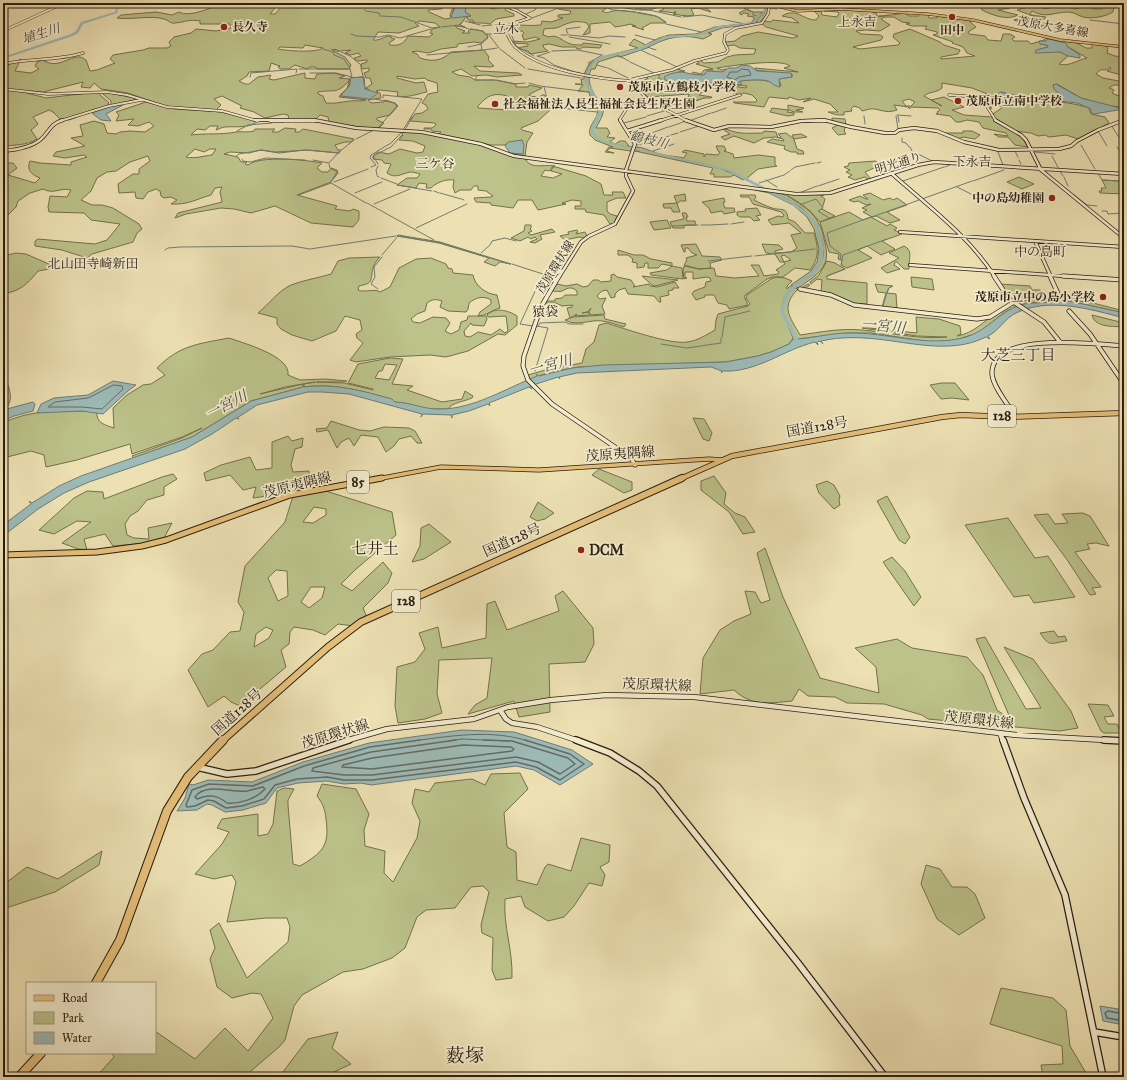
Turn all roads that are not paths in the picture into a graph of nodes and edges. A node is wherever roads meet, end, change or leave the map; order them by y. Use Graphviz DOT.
graph roads {
  1 [pos="64,3"];
  2 [pos="498,3"];
  3 [pos="765,3"];
  4 [pos="769,4"];
  5 [pos="3,31"];
  6 [pos="1124,47"];
  7 [pos="83,53"];
  8 [pos="3,64"];
  9 [pos="632,81"];
  10 [pos="3,89"];
  11 [pos="740,95"];
  12 [pos="949,95"];
  13 [pos="142,100"];
  14 [pos="648,100"];
  15 [pos="676,116"];
  16 [pos="1124,120"];
  17 [pos="627,131"];
  18 [pos="1031,149"];
  19 [pos="3,151"];
  20 [pos="1041,168"];
  21 [pos="626,171"];
  22 [pos="891,174"];
  23 [pos="1124,174"];
  24 [pos="900,232"];
  25 [pos="963,236"];
  26 [pos="1124,238"];
  27 [pos="1035,241"];
  28 [pos="1124,247"];
  29 [pos="910,265"];
  30 [pos="990,270"];
  31 [pos="562,271"];
  32 [pos="1050,274"];
  33 [pos="1124,280"];
  34 [pos="556,281"];
  35 [pos="800,290"];
  36 [pos="1060,298"];
  37 [pos="1015,303"];
  38 [pos="1069,311"];
  39 [pos="1060,342"];
  40 [pos="1098,344"];
  41 [pos="1124,346"];
  42 [pos="1124,384"];
  43 [pos="1124,413"];
  44 [pos="1016,416"];
  45 [pos="722,460"];
  46 [pos="634,464"];
  47 [pos="3,555"];
  48 [pos="500,710"];
  49 [pos="1000,733"];
  50 [pos="1124,741"];
  51 [pos="198,767"];
  52 [pos="97,982"];
  53 [pos="1094,1032"];
  54 [pos="1124,1037"];
  55 [pos="40,1054"];
  56 [pos="19,1077"];
  57 [pos="885,1077"];
  58 [pos="1103,1077"];
  1 -- 5 [label="street"];
  2 -- 9 [label="street"];
  3 -- 4 [label="main road, 茂原大多喜線"];
  4 -- 6 [label="main road, 茂原大多喜線"];
  4 -- 9 [label="street"];
  7 -- 8 [label="street"];
  9 -- 14 [label="street"];
  10 -- 13 [label="street, 明光通り"];
  11 -- 15 [label="street"];
  12 -- 18 [label="street"];
  13 -- 19 [label="street"];
  13 -- 21 [label="street, 明光通り"];
  14 -- 15 [label="street"];
  14 -- 17 [label="street"];
  15 -- 17 [label="street"];
  15 -- 18 [label="street"];
  16 -- 18 [label="street"];
  17 -- 21 [label="street"];
  18 -- 20 [label="street"];
  20 -- 22 [label="street, 明光通り"];
  20 -- 23 [label="street, 明光通り"];
  20 -- 26 [label="street"];
  21 -- 22 [label="street, 明光通り"];
  21 -- 31 [label="street, 茂原環状線"];
  22 -- 25 [label="street"];
  24 -- 25 [label="street"];
  25 -- 27 [label="street"];
  25 -- 30 [label="street"];
  27 -- 28 [label="street"];
  27 -- 32 [label="street"];
  29 -- 30 [label="street"];
  30 -- 32 [label="street"];
  30 -- 37 [label="street"];
  31 -- 34 [label="street, 茂原環状線"];
  31 -- 34 [label="street"];
  32 -- 33 [label="street"];
  32 -- 36 [label="street"];
  34 -- 46 [label="street, 茂原環状線"];
  35 -- 37 [label="street"];
  37 -- 39 [label="street"];
  38 -- 40 [label="street"];
  39 -- 40 [label="street"];
  39 -- 44 [label="street"];
  40 -- 41 [label="street"];
  40 -- 42 [label="street"];
  43 -- 44 [label="highway, 国道128号 / 128"];
  44 -- 45 [label="highway, 国道128号 / 128"];
  45 -- 46 [label="main road, 茂原夷隅線 / 85"];
  45 -- 51 [label="highway, 国道128号 / 128"];
  46 -- 47 [label="main road, 茂原夷隅線 / 85"];
  48 -- 49 [label="street, 茂原環状線"];
  48 -- 51 [label="street, 茂原環状線"];
  48 -- 57 [label="street"];
  49 -- 50 [label="street, 茂原環状線"];
  49 -- 53 [label="street"];
  51 -- 52 [label="highway, 国道128号 / 128"];
  53 -- 54 [label="street"];
  53 -- 58 [label="street"];
  55 -- 56 [label="highway"];
}
